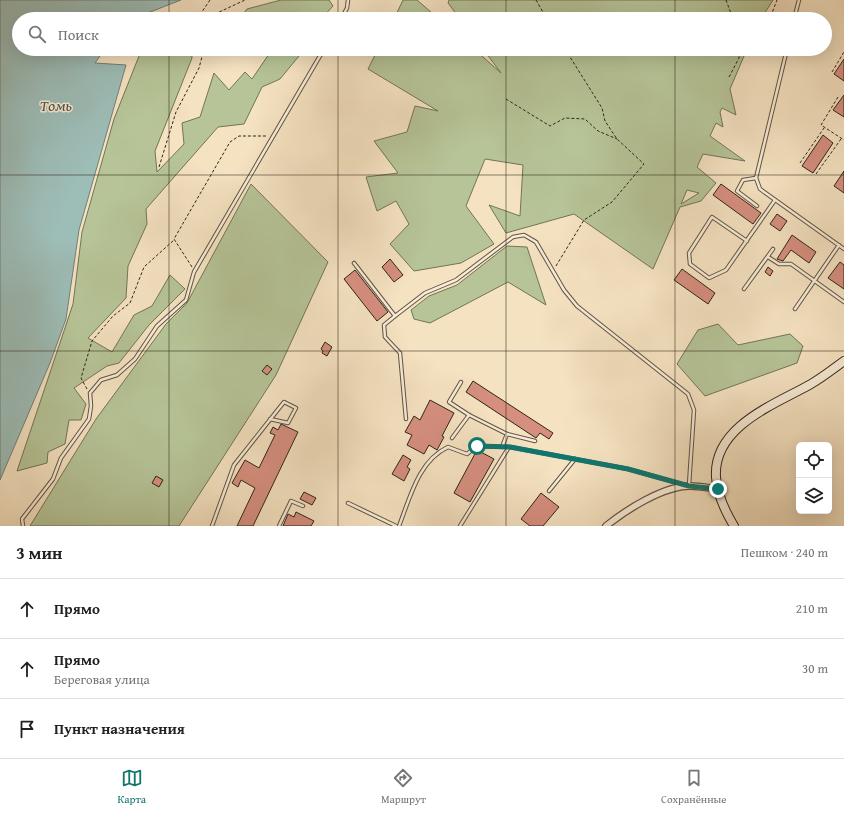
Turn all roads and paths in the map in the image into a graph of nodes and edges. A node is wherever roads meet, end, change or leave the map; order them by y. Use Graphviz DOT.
graph roads {
  1 [pos="210,0"];
  2 [pos="245,0"];
  3 [pos="348,0"];
  4 [pos="536,0"];
  5 [pos="726,0"];
  6 [pos="777,0"];
  7 [pos="799,0"];
  8 [pos="202,12"];
  9 [pos="219,12"];
  10 [pos="345,12"];
  11 [pos="543,12"];
  12 [pos="730,12"];
  13 [pos="772,12"];
  14 [pos="796,12"];
  15 [pos="844,52"];
  16 [pos="202,56"];
  17 [pos="320,56"];
  18 [pos="569,56"];
  19 [pos="739,56"];
  20 [pos="785,56"];
  21 [pos="832,72"];
  22 [pos="729,77"];
  23 [pos="838,97"];
  24 [pos="506,99"];
  25 [pos="824,127"];
  26 [pos="272,136"];
  27 [pos="841,138"];
  28 [pos="617,139"];
  29 [pos="844,140"];
  30 [pos="800,163"];
  31 [pos="159,167"];
  32 [pos="816,174"];
  33 [pos="756,178"];
  34 [pos="775,200"];
  35 [pos="757,206"];
  36 [pos="174,239"];
  37 [pos="747,241"];
  38 [pos="839,245"];
  39 [pos="844,248"];
  40 [pos="773,249"];
  41 [pos="768,257"];
  42 [pos="354,263"];
  43 [pos="554,270"];
  44 [pos="194,272"];
  45 [pos="814,281"];
  46 [pos="744,289"];
  47 [pos="844,302"];
  48 [pos="795,309"];
  49 [pos="395,316"];
  50 [pos="844,361"];
  51 [pos="461,382"];
  52 [pos="90,393"];
  53 [pos="469,415"];
  54 [pos="270,419"];
  55 [pos="406,419"];
  56 [pos="507,434"];
  57 [pos="452,438"];
  58 [pos="535,441"];
  59 [pos="502,446"];
  60 [pos="510,447"];
  61 [pos="575,459"];
  62 [pos="689,486"];
  63 [pos="718,489"];
  64 [pos="549,491"];
  65 [pos="348,503"];
  66 [pos="303,506"];
  67 [pos="23,526"];
  68 [pos="212,526"];
  69 [pos="279,526"];
  70 [pos="396,526"];
  71 [pos="399,526"];
  72 [pos="460,526"];
  73 [pos="606,526"];
  74 [pos="734,526"];
  1 -- 8 [label="path"];
  2 -- 9 [label="path"];
  3 -- 10 [label="lane"];
  4 -- 11 [label="path"];
  5 -- 12 [label="path"];
  6 -- 13 [label="path"];
  7 -- 14 [label="lane"];
  15 -- 21 [label="path"];
  16 -- 31 [label="path"];
  17 -- 26 [label="lane"];
  18 -- 28 [label="path"];
  19 -- 22 [label="path"];
  20 -- 33 [label="lane"];
  23 -- 25 [label="path"];
  24 -- 28 [label="path"];
  25 -- 27 [label="path"];
  25 -- 30 [label="path"];
  26 -- 36 [label="path"];
  26 -- 44 [label="lane"];
  27 -- 29 [label="path"];
  27 -- 32 [label="path"];
  28 -- 43 [label="path"];
  33 -- 34 [label="lane"];
  33 -- 35 [label="lane"];
  34 -- 37 [label="lane"];
  34 -- 38 [label="lane"];
  36 -- 44 [label="path"];
  36 -- 52 [label="path"];
  37 -- 37 [label="lane"];
  38 -- 39 [label="lane"];
  38 -- 45 [label="lane"];
  40 -- 41 [label="lane"];
  41 -- 45 [label="lane"];
  41 -- 46 [label="lane"];
  42 -- 49 [label="lane"];
  43 -- 49 [label="lane"];
  43 -- 62 [label="lane"];
  44 -- 52 [label="lane"];
  45 -- 47 [label="lane"];
  45 -- 48 [label="lane"];
  49 -- 55 [label="lane"];
  50 -- 63 [label="main road"];
  51 -- 53 [label="lane"];
  52 -- 67 [label="lane"];
  53 -- 56 [label="lane"];
  53 -- 57 [label="lane"];
  54 -- 54 [label="lane"];
  54 -- 68 [label="lane"];
  56 -- 58 [label="lane"];
  56 -- 59 [label="lane"];
  59 -- 60 [label="lane"];
  59 -- 71 [label="lane"];
  60 -- 61 [label="lane"];
  60 -- 72 [label="lane"];
  61 -- 62 [label="lane"];
  61 -- 64 [label="lane"];
  62 -- 63 [label="street"];
  62 -- 73 [label="street"];
  63 -- 74 [label="main road"];
  65 -- 70 [label="lane"];
  66 -- 69 [label="lane"];
}
